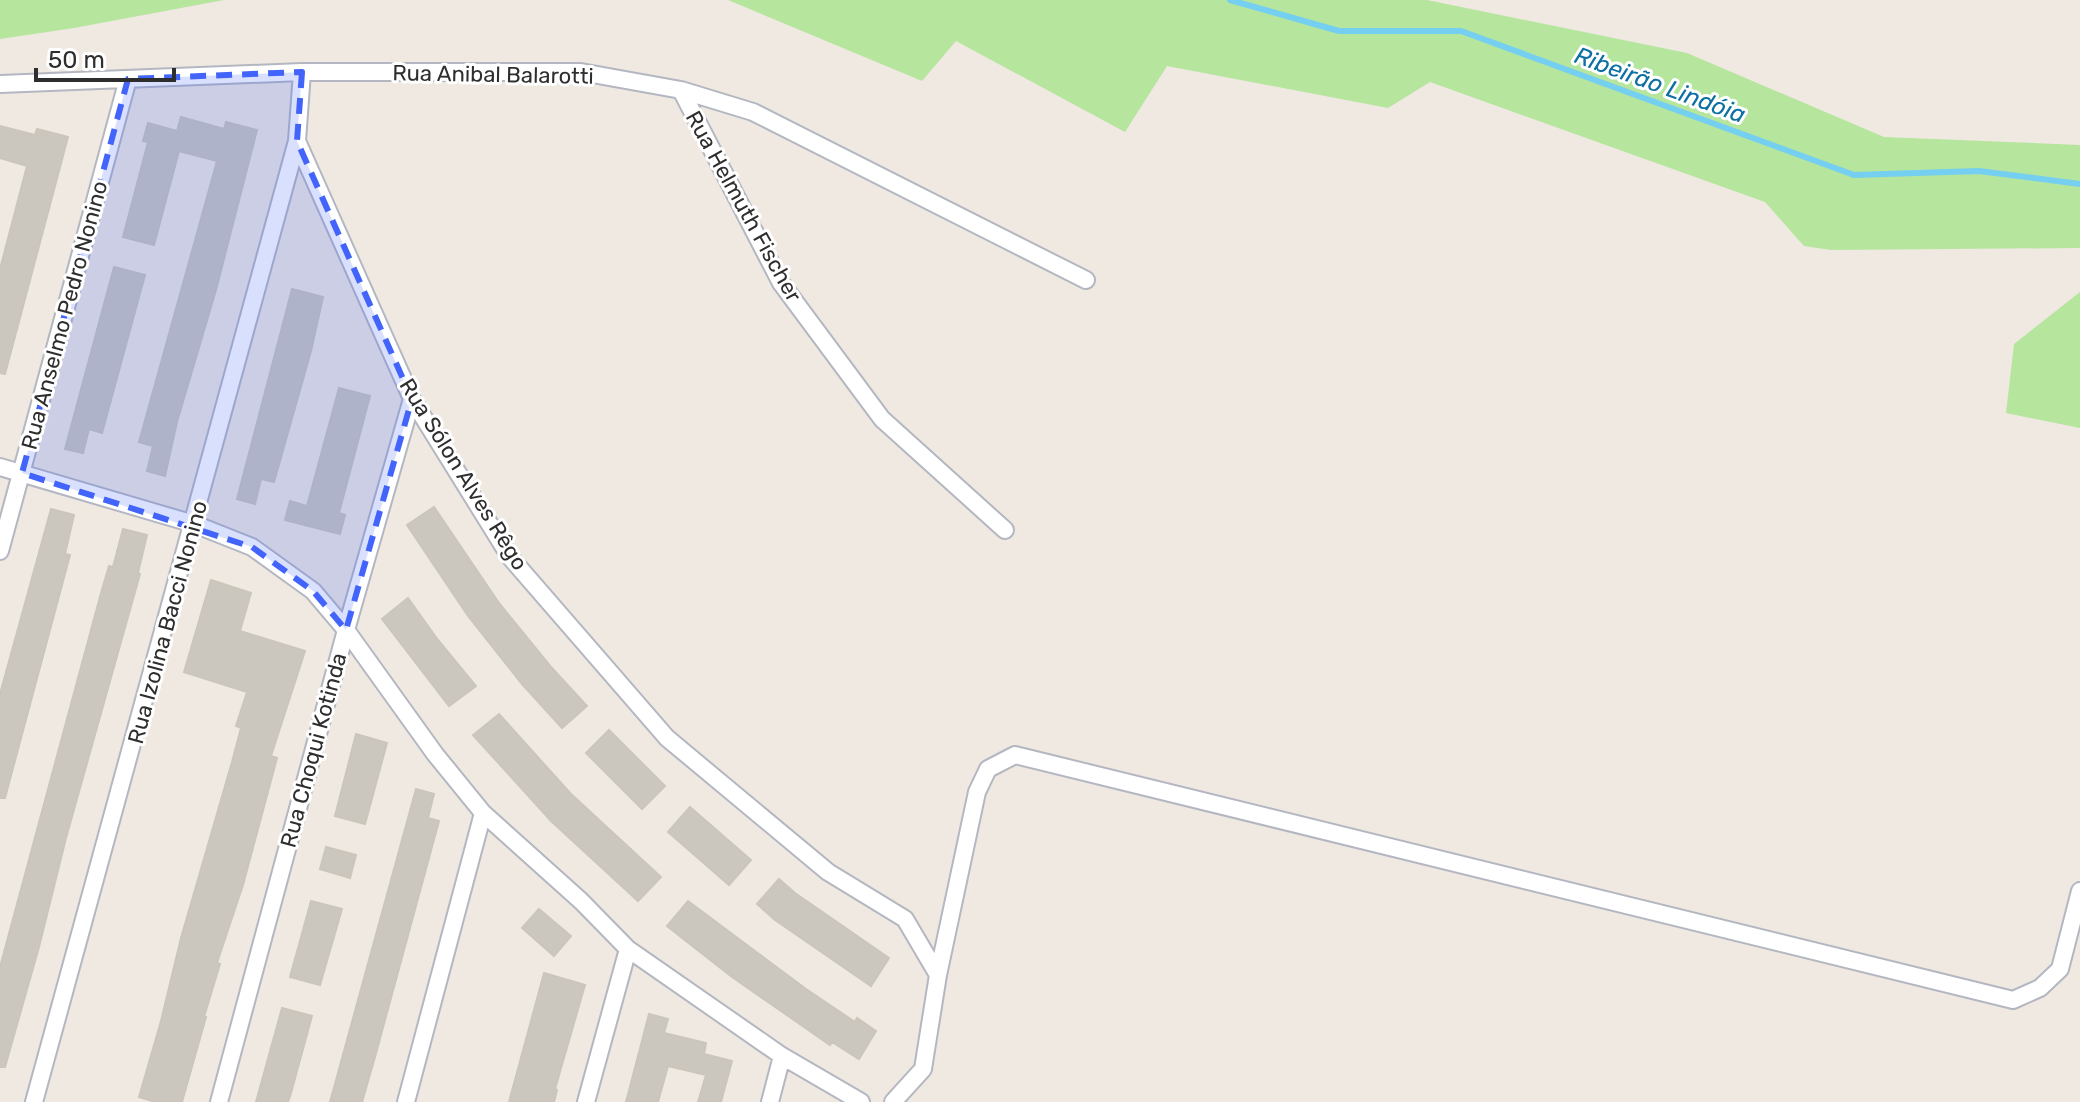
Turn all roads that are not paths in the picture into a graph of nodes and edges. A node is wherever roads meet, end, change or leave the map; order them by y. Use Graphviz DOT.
graph roads {
  1 [pos="302,72"];
  2 [pos="128,79"];
  3 [pos="0,84"];
  4 [pos="681,90"];
  5 [pos="297,141"];
  6 [pos="1086,280"];
  7 [pos="412,399"];
  8 [pos="0,467"];
  9 [pos="22,473"];
  10 [pos="194,524"];
  11 [pos="1005,530"];
  12 [pos="0,551"];
  13 [pos="346,630"];
  14 [pos="483,813"];
  15 [pos="2080,891"];
  16 [pos="628,949"];
  17 [pos="938,975"];
  18 [pos="782,1056"];
  19 [pos="34,1102"];
  20 [pos="219,1102"];
  21 [pos="406,1102"];
  22 [pos="586,1102"];
  23 [pos="770,1102"];
  24 [pos="861,1102"];
  25 [pos="893,1102"];
  1 -- 2 [label="street, Rua Anibal Balarotti"];
  1 -- 4 [label="street, Rua Anibal Balarotti"];
  1 -- 5 [label="street, Rua Sólon Alves Rêgo"];
  2 -- 3 [label="street, Rua Anibal Balarotti"];
  2 -- 9 [label="street, Rua Anselmo Pedro Nonino"];
  4 -- 6 [label="street, Rua Anibal Balarotti"];
  4 -- 11 [label="street, Rua Helmuth Fischer"];
  5 -- 7 [label="street, Rua Sólon Alves Rêgo"];
  5 -- 10 [label="street, Rua Izolina Bacci Nonino"];
  7 -- 13 [label="street, Rua Choqui Kotinda"];
  7 -- 17 [label="street, Rua Sólon Alves Rêgo"];
  8 -- 9 [label="street"];
  9 -- 10 [label="street"];
  9 -- 12 [label="street, Rua Anselmo Pedro Nonino"];
  10 -- 13 [label="street"];
  10 -- 19 [label="street, Rua Izolina Bacci Nonino"];
  13 -- 14 [label="street"];
  13 -- 20 [label="street, Rua Choqui Kotinda"];
  14 -- 16 [label="street"];
  14 -- 21 [label="street"];
  15 -- 17 [label="street"];
  16 -- 18 [label="street"];
  16 -- 22 [label="street"];
  17 -- 25 [label="street"];
  18 -- 23 [label="street"];
  18 -- 24 [label="street"];
}
